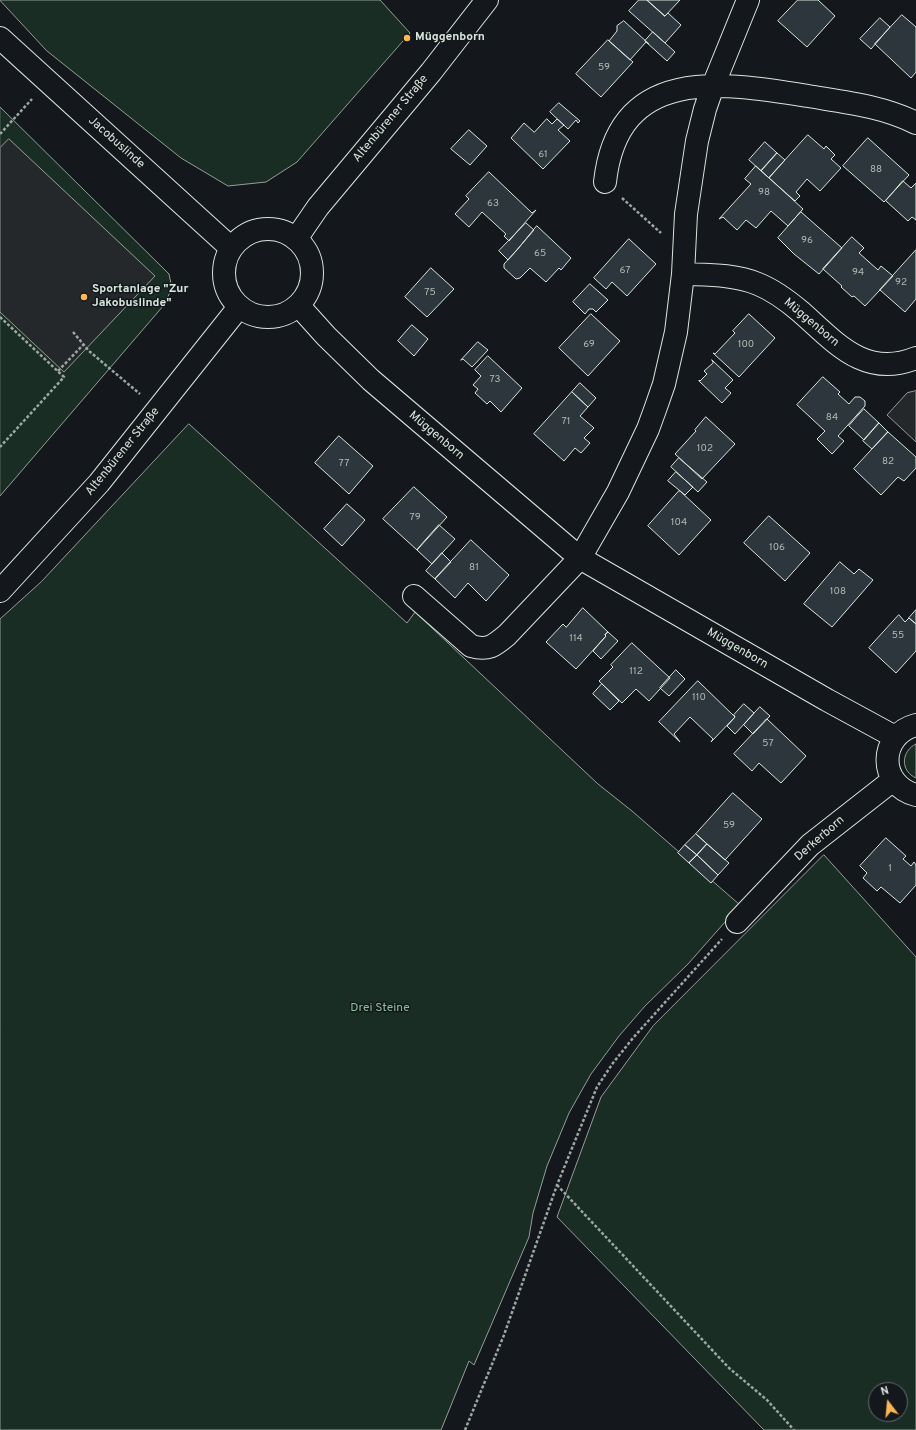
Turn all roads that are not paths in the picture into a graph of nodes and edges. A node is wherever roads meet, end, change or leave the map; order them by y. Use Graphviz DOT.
graph roads {
  1 [pos="487,0"];
  2 [pos="748,0"];
  3 [pos="0,38"];
  4 [pos="713,86"];
  5 [pos="916,123"];
  6 [pos="605,182"];
  7 [pos="296,238"];
  8 [pos="231,248"];
  9 [pos="683,264"];
  10 [pos="299,306"];
  11 [pos="239,307"];
  12 [pos="916,358"];
  13 [pos="580,558"];
  14 [pos="0,591"];
  15 [pos="414,596"];
  16 [pos="916,725"];
  17 [pos="895,737"];
  18 [pos="893,780"];
  19 [pos="916,795"];
  20 [pos="737,922"];
  1 -- 7 [label="street, Altenbürener Straße"];
  2 -- 4 [label="street"];
  3 -- 8 [label="street, Jacobuslinde"];
  4 -- 5 [label="street"];
  4 -- 6 [label="street"];
  4 -- 9 [label="street"];
  7 -- 8 [label="street"];
  7 -- 10 [label="street"];
  8 -- 11 [label="street"];
  9 -- 12 [label="street, Müggenborn"];
  9 -- 13 [label="street"];
  10 -- 11 [label="street"];
  10 -- 13 [label="street, Müggenborn"];
  11 -- 14 [label="street, Altenbürener Straße"];
  13 -- 15 [label="street"];
  13 -- 17 [label="street, Müggenborn"];
  16 -- 17 [label="street"];
  17 -- 18 [label="street"];
  18 -- 19 [label="street"];
  18 -- 20 [label="street, Derkerborn"];
}
